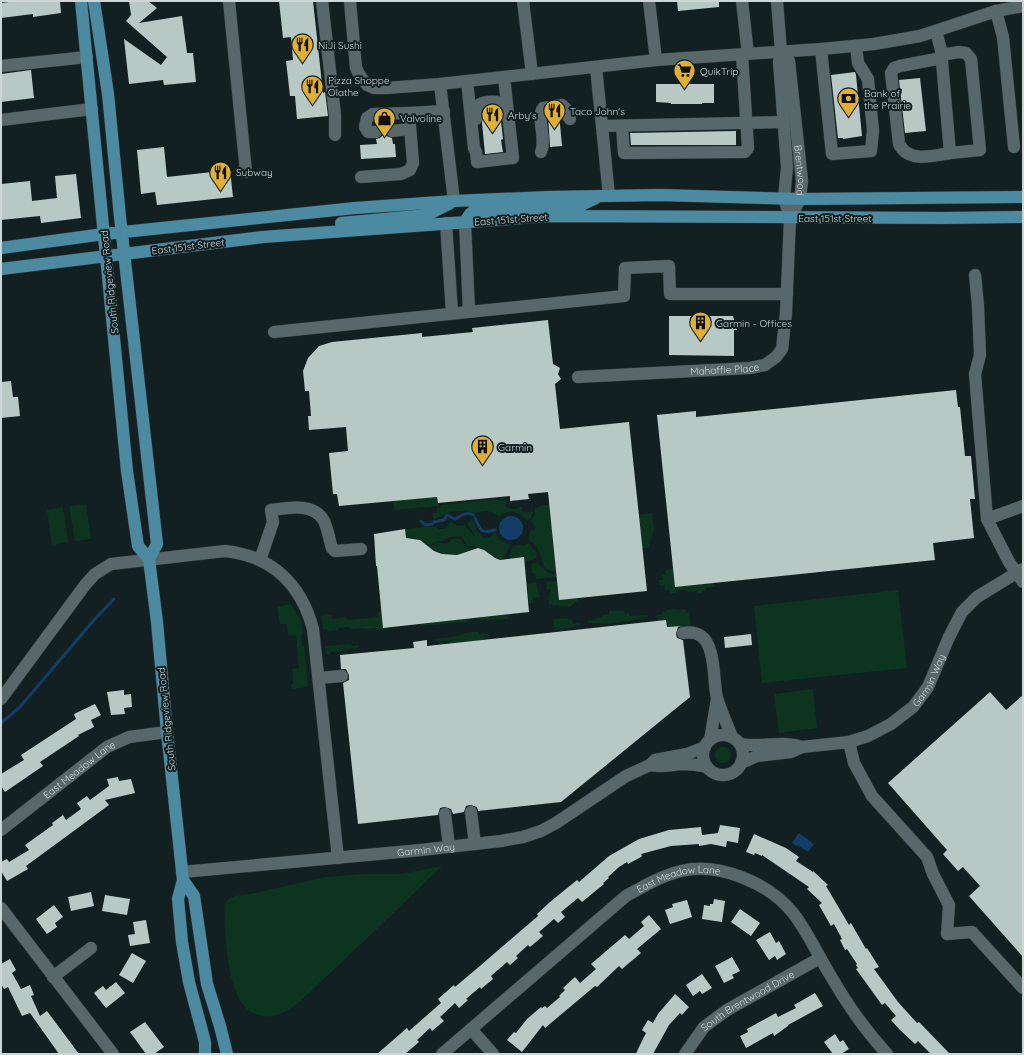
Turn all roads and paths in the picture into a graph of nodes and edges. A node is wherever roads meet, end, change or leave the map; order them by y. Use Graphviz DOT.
graph roads {
  1 [pos="81,1"];
  2 [pos="94,1"];
  3 [pos="229,1"];
  4 [pos="322,1"];
  5 [pos="350,1"];
  6 [pos="524,1"];
  7 [pos="649,1"];
  8 [pos="742,1"];
  9 [pos="777,1"];
  10 [pos="1015,1"];
  11 [pos="1023,6"];
  12 [pos="996,11"];
  13 [pos="936,30"];
  14 [pos="856,46"];
  15 [pos="821,49"];
  16 [pos="781,52"];
  17 [pos="745,55"];
  18 [pos="87,56"];
  19 [pos="942,57"];
  20 [pos="656,60"];
  21 [pos="1,66"];
  22 [pos="596,67"];
  23 [pos="532,74"];
  24 [pos="504,77"];
  25 [pos="467,81"];
  26 [pos="440,84"];
  27 [pos="506,95"];
  28 [pos="469,98"];
  29 [pos="92,109"];
  30 [pos="444,111"];
  31 [pos="409,113"];
  32 [pos="570,119"];
  33 [pos="1,120"];
  34 [pos="784,122"];
  35 [pos="747,123"];
  36 [pos="602,126"];
  37 [pos="622,126"];
  38 [pos="410,130"];
  39 [pos="392,131"];
  40 [pos="376,132"];
  41 [pos="335,135"];
  42 [pos="510,137"];
  43 [pos="1014,147"];
  44 [pos="476,152"];
  45 [pos="541,152"];
  46 [pos="950,153"];
  47 [pos="246,172"];
  48 [pos="361,177"];
  49 [pos="605,196"];
  50 [pos="1023,197"];
  51 [pos="784,198"];
  52 [pos="800,198"];
  53 [pos="454,201"];
  54 [pos="1023,217"];
  55 [pos="790,218"];
  56 [pos="465,222"];
  57 [pos="446,223"];
  58 [pos="122,233"];
  59 [pos="104,234"];
  60 [pos="300,234"];
  61 [pos="1,248"];
  62 [pos="124,254"];
  63 [pos="106,256"];
  64 [pos="1,269"];
  65 [pos="975,275"];
  66 [pos="787,294"];
  67 [pos="469,311"];
  68 [pos="452,313"];
  69 [pos="274,332"];
  70 [pos="578,377"];
  71 [pos="1023,506"];
  72 [pos="987,519"];
  73 [pos="360,549"];
  74 [pos="149,559"];
  75 [pos="260,560"];
  76 [pos="1021,574"];
  77 [pos="683,633"];
  78 [pos="342,672"];
  79 [pos="318,674"];
  80 [pos="717,698"];
  81 [pos="1,699"];
  82 [pos="167,732"];
  83 [pos="736,740"];
  84 [pos="849,742"];
  85 [pos="707,743"];
  86 [pos="802,747"];
  87 [pos="741,763"];
  88 [pos="650,765"];
  89 [pos="707,767"];
  90 [pos="471,812"];
  91 [pos="445,814"];
  92 [pos="1,830"];
  93 [pos="475,844"];
  94 [pos="449,846"];
  95 [pos="338,858"];
  96 [pos="183,876"];
  97 [pos="1,908"];
  98 [pos="91,948"];
  99 [pos="820,958"];
  100 [pos="53,977"];
  101 [pos="1023,988"];
  102 [pos="471,1029"];
  103 [pos="113,1054"];
  104 [pos="204,1054"];
  105 [pos="227,1054"];
  106 [pos="442,1054"];
  107 [pos="493,1054"];
  108 [pos="685,1054"];
  109 [pos="887,1054"];
  1 -- 18 [label="main road, South Ridgeview Road"];
  2 -- 58 [label="main road, South Ridgeview Road"];
  3 -- 47 [label="street"];
  4 -- 41 [label="street"];
  5 -- 26 [label="street"];
  6 -- 23 [label="street"];
  7 -- 20 [label="street"];
  8 -- 17 [label="street"];
  9 -- 16 [label="street"];
  10 -- 12 [label="street"];
  11 -- 12 [label="street"];
  12 -- 13 [label="street"];
  12 -- 43 [label="street"];
  13 -- 14 [label="street"];
  13 -- 19 [label="street"];
  14 -- 15 [label="street"];
  14 -- 15 [label="street"];
  15 -- 16 [label="street"];
  16 -- 17 [label="street"];
  16 -- 34 [label="street, Brentwood"];
  16 -- 52 [label="street, Brentwood"];
  17 -- 20 [label="street"];
  17 -- 35 [label="street"];
  18 -- 21 [label="street"];
  18 -- 29 [label="main road, South Ridgeview Road"];
  19 -- 46 [label="street"];
  19 -- 46 [label="street"];
  19 -- 46 [label="street"];
  20 -- 22 [label="street"];
  22 -- 23 [label="street"];
  22 -- 36 [label="street"];
  23 -- 24 [label="street"];
  24 -- 25 [label="street"];
  24 -- 27 [label="street"];
  25 -- 26 [label="street"];
  25 -- 28 [label="street"];
  26 -- 30 [label="street"];
  27 -- 28 [label="street"];
  27 -- 42 [label="street"];
  28 -- 44 [label="street"];
  29 -- 33 [label="street"];
  29 -- 59 [label="main road, South Ridgeview Road"];
  30 -- 31 [label="street"];
  30 -- 53 [label="street"];
  31 -- 38 [label="street"];
  31 -- 40 [label="street"];
  32 -- 45 [label="street"];
  34 -- 35 [label="street"];
  34 -- 51 [label="street, Brentwood"];
  35 -- 37 [label="street"];
  35 -- 37 [label="street"];
  36 -- 37 [label="street"];
  36 -- 49 [label="street"];
  38 -- 39 [label="street"];
  38 -- 48 [label="street"];
  42 -- 44 [label="street"];
  42 -- 44 [label="street"];
  49 -- 51 [label="main road, East 151st Street"];
  49 -- 53 [label="main road, East 151st Street"];
  49 -- 56 [label="main road"];
  50 -- 52 [label="main road, East 151st Street"];
  51 -- 52 [label="main road, East 151st Street"];
  51 -- 55 [label="street, Brentwood"];
  52 -- 55 [label="street, Brentwood"];
  53 -- 58 [label="main road, East 151st Street"];
  53 -- 60 [label="main road"];
  54 -- 55 [label="main road, East 151st Street"];
  55 -- 56 [label="main road, East 151st Street"];
  55 -- 66 [label="street, Mahaffie Place"];
  56 -- 57 [label="main road, East 151st Street"];
  56 -- 67 [label="street"];
  57 -- 60 [label="main road, East 151st Street"];
  57 -- 68 [label="street"];
  58 -- 59 [label="main road, East 151st Street"];
  58 -- 62 [label="main road, South Ridgeview Road"];
  59 -- 61 [label="main road, East 151st Street"];
  59 -- 63 [label="main road, South Ridgeview Road"];
  60 -- 62 [label="main road, East 151st Street"];
  62 -- 63 [label="main road, East 151st Street"];
  62 -- 74 [label="main road, South Ridgeview Road"];
  63 -- 64 [label="main road, East 151st Street"];
  63 -- 74 [label="main road, South Ridgeview Road"];
  65 -- 72 [label="street"];
  66 -- 67 [label="street"];
  66 -- 70 [label="street, Mahaffie Place"];
  67 -- 68 [label="street"];
  68 -- 69 [label="street"];
  71 -- 72 [label="street"];
  72 -- 76 [label="street"];
  73 -- 75 [label="street"];
  74 -- 75 [label="street"];
  74 -- 81 [label="street"];
  74 -- 82 [label="main road, South Ridgeview Road"];
  75 -- 79 [label="street"];
  76 -- 84 [label="street, Garmin Way"];
  77 -- 80 [label="street"];
  78 -- 79 [label="street"];
  79 -- 95 [label="street"];
  80 -- 83 [label="street"];
  80 -- 85 [label="street"];
  82 -- 92 [label="street, East Meadow Lane"];
  82 -- 96 [label="main road, South Ridgeview Road"];
  83 -- 85 [label="street, Garmin Way"];
  83 -- 86 [label="street, Garmin Way"];
  83 -- 87 [label="street"];
  84 -- 86 [label="street, Garmin Way"];
  84 -- 101 [label="street"];
  85 -- 88 [label="street, Garmin Way"];
  85 -- 89 [label="street"];
  86 -- 87 [label="street, Garmin Way"];
  87 -- 89 [label="street, Garmin Way"];
  88 -- 89 [label="street, Garmin Way"];
  88 -- 93 [label="street, Garmin Way"];
  90 -- 93 [label="street"];
  91 -- 94 [label="street"];
  93 -- 94 [label="street, Garmin Way"];
  94 -- 95 [label="street, Garmin Way"];
  95 -- 96 [label="street, Garmin Way"];
  96 -- 104 [label="main road, South Ridgeview Road"];
  96 -- 105 [label="main road, South Ridgeview Road"];
  97 -- 100 [label="street"];
  98 -- 100 [label="street"];
  99 -- 102 [label="street, East Meadow Lane"];
  99 -- 108 [label="street, South Brentwood Drive"];
  99 -- 109 [label="street, East Meadow Lane"];
  100 -- 103 [label="street"];
  102 -- 106 [label="street, East Meadow Lane"];
  102 -- 107 [label="street"];
}
